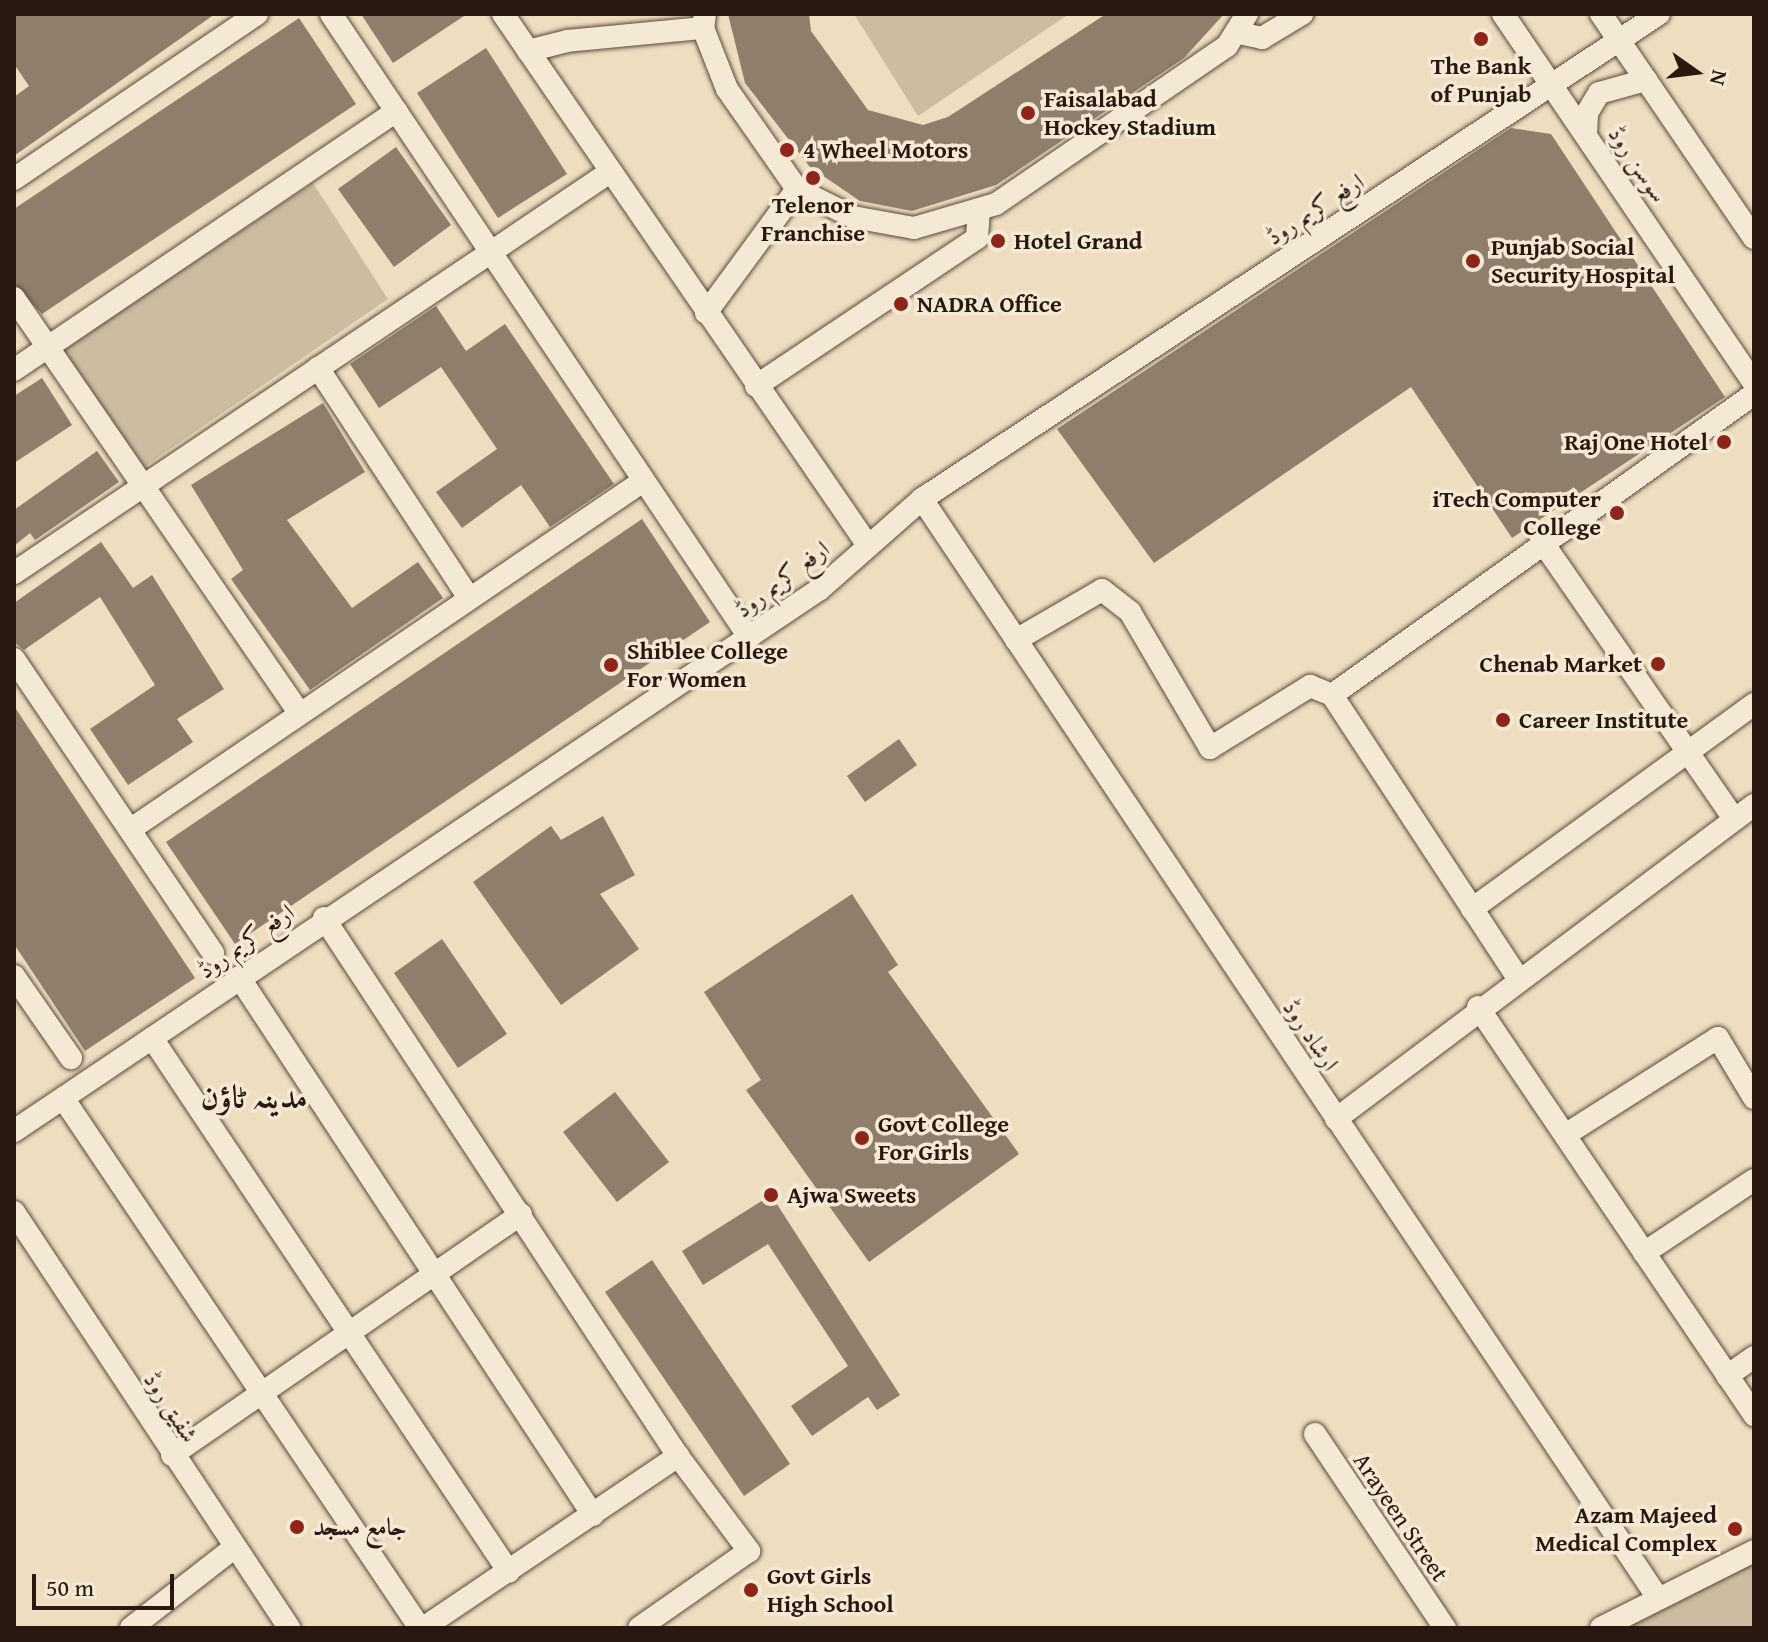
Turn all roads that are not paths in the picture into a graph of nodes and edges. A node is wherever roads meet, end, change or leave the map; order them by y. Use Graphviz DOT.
graph roads {
  1 [pos="257,14"];
  2 [pos="331,14"];
  3 [pos="503,14"];
  4 [pos="1302,14"];
  5 [pos="1503,14"];
  6 [pos="1601,14"];
  7 [pos="1659,14"];
  8 [pos="704,21"];
  9 [pos="1243,23"];
  10 [pos="1620,41"];
  11 [pos="528,51"];
  12 [pos="1646,80"];
  13 [pos="1552,83"];
  14 [pos="397,111"];
  15 [pos="1586,134"];
  16 [pos="610,172"];
  17 [pos="14,179"];
  18 [pos="797,189"];
  19 [pos="979,211"];
  20 [pos="1754,238"];
  21 [pos="492,251"];
  22 [pos="14,298"];
  23 [pos="706,313"];
  24 [pos="48,348"];
  25 [pos="318,368"];
  26 [pos="14,370"];
  27 [pos="1754,383"];
  28 [pos="756,386"];
  29 [pos="1754,394"];
  30 [pos="643,481"];
  31 [pos="142,487"];
  32 [pos="922,499"];
  33 [pos="1541,540"];
  34 [pos="867,544"];
  35 [pos="14,573"];
  36 [pos="468,596"];
  37 [pos="749,637"];
  38 [pos="1016,640"];
  39 [pos="14,659"];
  40 [pos="1332,695"];
  41 [pos="1754,704"];
  42 [pos="298,711"];
  43 [pos="1687,752"];
  44 [pos="1754,805"];
  45 [pos="1734,819"];
  46 [pos="131,829"];
  47 [pos="1472,909"];
  48 [pos="324,918"];
  49 [pos="213,953"];
  50 [pos="14,976"];
  51 [pos="239,977"];
  52 [pos="1517,977"];
  53 [pos="1478,1007"];
  54 [pos="152,1038"];
  55 [pos="71,1058"];
  56 [pos="63,1098"];
  57 [pos="1754,1098"];
  58 [pos="1336,1119"];
  59 [pos="14,1131"];
  60 [pos="1565,1135"];
  61 [pos="1754,1180"];
  62 [pos="14,1212"];
  63 [pos="521,1214"];
  64 [pos="1644,1253"];
  65 [pos="437,1273"];
  66 [pos="351,1334"];
  67 [pos="1754,1357"];
  68 [pos="1727,1376"];
  69 [pos="265,1392"];
  70 [pos="1754,1415"];
  71 [pos="1315,1434"];
  72 [pos="172,1455"];
  73 [pos="678,1456"];
  74 [pos="593,1515"];
  75 [pos="235,1547"];
  76 [pos="1754,1551"];
  77 [pos="509,1572"];
  78 [pos="1658,1598"];
  79 [pos="134,1627"];
  80 [pos="289,1628"];
  81 [pos="421,1628"];
  82 [pos="639,1628"];
  83 [pos="1445,1628"];
  84 [pos="1601,1628"];
  1 -- 17 [label="street"];
  2 -- 14 [label="street"];
  3 -- 11 [label="street"];
  4 -- 9 [label="street"];
  5 -- 13 [label="street, سوسن روڈ"];
  6 -- 10 [label="street"];
  7 -- 10 [label="street, ارفع کریم روڈ"];
  8 -- 11 [label="street"];
  8 -- 18 [label="street"];
  9 -- 19 [label="street"];
  10 -- 12 [label="street"];
  10 -- 13 [label="street, ارفع کریم روڈ"];
  11 -- 16 [label="street"];
  12 -- 15 [label="street"];
  12 -- 20 [label="street"];
  13 -- 15 [label="street, سوسن روڈ"];
  13 -- 32 [label="street, ارفع کریم روڈ"];
  14 -- 21 [label="street"];
  14 -- 24 [label="street"];
  15 -- 27 [label="street, سوسن روڈ"];
  16 -- 21 [label="street"];
  16 -- 23 [label="street"];
  18 -- 19 [label="street"];
  18 -- 23 [label="street"];
  19 -- 28 [label="street"];
  21 -- 25 [label="street"];
  21 -- 30 [label="street"];
  22 -- 24 [label="street"];
  23 -- 28 [label="street"];
  24 -- 26 [label="street"];
  24 -- 31 [label="street"];
  25 -- 31 [label="street"];
  25 -- 36 [label="street"];
  28 -- 34 [label="street"];
  29 -- 33 [label="street"];
  30 -- 36 [label="street"];
  30 -- 37 [label="street"];
  31 -- 35 [label="street"];
  31 -- 42 [label="street"];
  32 -- 34 [label="street, ارفع کریم روڈ"];
  32 -- 38 [label="street, ارشاد روڈ"];
  33 -- 40 [label="street"];
  33 -- 43 [label="street"];
  34 -- 37 [label="street, ارفع کریم روڈ"];
  36 -- 42 [label="street"];
  37 -- 48 [label="street, ارفع کریم روڈ"];
  38 -- 40 [label="street"];
  38 -- 58 [label="street, ارشاد روڈ"];
  39 -- 46 [label="street"];
  40 -- 47 [label="street"];
  41 -- 43 [label="street"];
  42 -- 46 [label="street"];
  43 -- 45 [label="street"];
  43 -- 47 [label="street"];
  44 -- 45 [label="street"];
  45 -- 52 [label="street"];
  46 -- 49 [label="street"];
  47 -- 52 [label="street"];
  48 -- 51 [label="street, ارفع کریم روڈ"];
  48 -- 63 [label="street"];
  50 -- 55 [label="street"];
  51 -- 54 [label="street, ارفع کریم روڈ"];
  51 -- 65 [label="street"];
  52 -- 53 [label="street"];
  53 -- 58 [label="street"];
  53 -- 60 [label="street"];
  54 -- 56 [label="street, ارفع کریم روڈ"];
  54 -- 66 [label="street"];
  56 -- 59 [label="street, ارفع کریم روڈ"];
  56 -- 69 [label="street"];
  57 -- 60 [label="street"];
  58 -- 78 [label="street, ارشاد روڈ"];
  60 -- 64 [label="street"];
  61 -- 64 [label="street"];
  62 -- 72 [label="street, شفیق روڈ"];
  63 -- 65 [label="street"];
  63 -- 73 [label="street"];
  64 -- 68 [label="street"];
  65 -- 66 [label="street"];
  65 -- 74 [label="street"];
  66 -- 69 [label="street"];
  66 -- 77 [label="street"];
  67 -- 68 [label="street"];
  68 -- 70 [label="street"];
  69 -- 72 [label="street"];
  69 -- 81 [label="street"];
  71 -- 83 [label="street, Arayeen Street"];
  72 -- 75 [label="street, شفیق روڈ"];
  73 -- 74 [label="street"];
  73 -- 82 [label="street"];
  74 -- 77 [label="street"];
  75 -- 79 [label="street"];
  75 -- 80 [label="street, شفیق روڈ"];
  76 -- 78 [label="street"];
  77 -- 81 [label="street"];
  78 -- 84 [label="street"];
}
